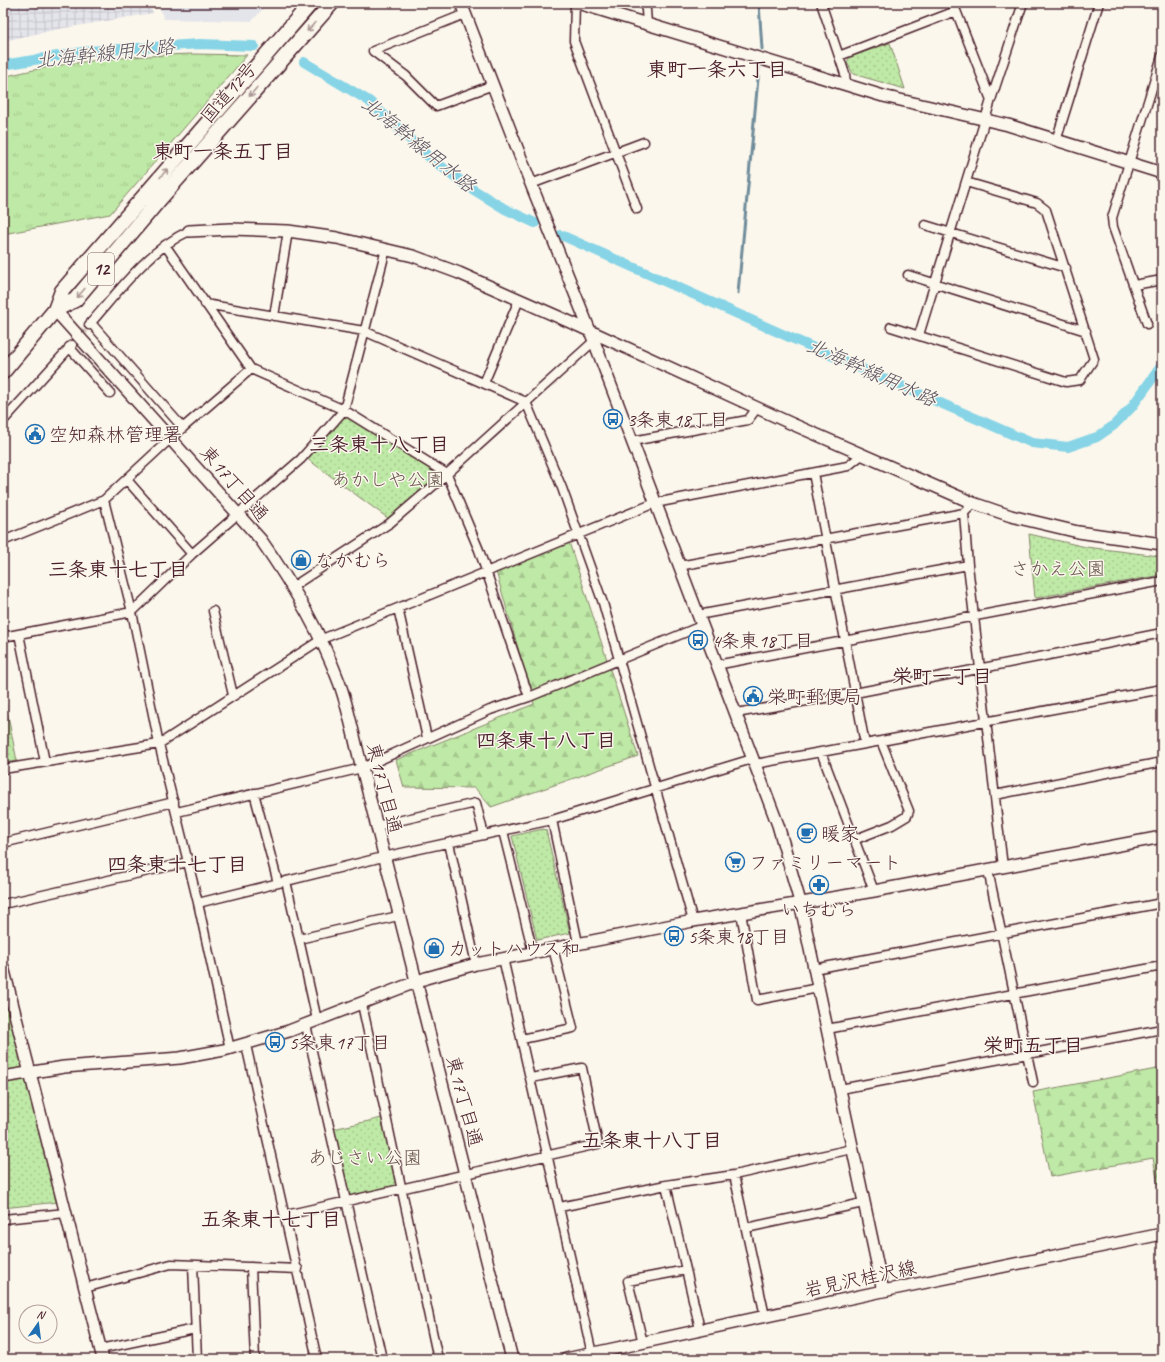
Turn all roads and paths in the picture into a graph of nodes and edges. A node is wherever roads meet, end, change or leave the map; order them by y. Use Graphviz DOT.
graph roads {
  1 [pos="311,3"];
  2 [pos="332,3"];
  3 [pos="461,3"];
  4 [pos="575,3"];
  5 [pos="578,3"];
  6 [pos="644,3"];
  7 [pos="821,3"];
  8 [pos="953,3"];
  9 [pos="1023,3"];
  10 [pos="1099,3"];
  11 [pos="956,11"];
  12 [pos="466,14"];
  13 [pos="647,24"];
  14 [pos="839,56"];
  15 [pos="1162,56"];
  16 [pos="493,84"];
  17 [pos="846,84"];
  18 [pos="991,100"];
  19 [pos="986,120"];
  20 [pos="1056,141"];
  21 [pos="644,142"];
  22 [pos="616,152"];
  23 [pos="1128,163"];
  24 [pos="1162,173"];
  25 [pos="966,182"];
  26 [pos="531,184"];
  27 [pos="637,209"];
  28 [pos="925,225"];
  29 [pos="189,231"];
  30 [pos="288,231"];
  31 [pos="951,232"];
  32 [pos="165,245"];
  33 [pos="386,249"];
  34 [pos="1066,268"];
  35 [pos="908,275"];
  36 [pos="1162,280"];
  37 [pos="935,284"];
  38 [pos="1134,285"];
  39 [pos="519,300"];
  40 [pos="205,304"];
  41 [pos="55,310"];
  42 [pos="274,316"];
  43 [pos="1147,324"];
  44 [pos="892,327"];
  45 [pos="364,331"];
  46 [pos="1086,331"];
  47 [pos="919,335"];
  48 [pos="592,336"];
  49 [pos="251,370"];
  50 [pos="3,372"];
  51 [pos="484,383"];
  52 [pos="110,394"];
  53 [pos="526,402"];
  54 [pos="757,408"];
  55 [pos="344,410"];
  56 [pos="3,421"];
  57 [pos="183,428"];
  58 [pos="171,438"];
  59 [pos="632,442"];
  60 [pos="863,454"];
  61 [pos="813,473"];
  62 [pos="447,474"];
  63 [pos="127,480"];
  64 [pos="104,500"];
  65 [pos="655,503"];
  66 [pos="974,503"];
  67 [pos="964,513"];
  68 [pos="239,514"];
  69 [pos="578,535"];
  70 [pos="825,538"];
  71 [pos="3,541"];
  72 [pos="1162,544"];
  73 [pos="192,554"];
  74 [pos="968,565"];
  75 [pos="679,566"];
  76 [pos="486,571"];
  77 [pos="1162,580"];
  78 [pos="292,587"];
  79 [pos="835,590"];
  80 [pos="398,608"];
  81 [pos="213,611"];
  82 [pos="132,612"];
  83 [pos="698,615"];
  84 [pos="974,616"];
  85 [pos="701,626"];
  86 [pos="1162,633"];
  87 [pos="19,634"];
  88 [pos="3,637"];
  89 [pos="322,639"];
  90 [pos="844,640"];
  91 [pos="619,661"];
  92 [pos="716,665"];
  93 [pos="980,668"];
  94 [pos="1162,689"];
  95 [pos="855,693"];
  96 [pos="233,695"];
  97 [pos="529,697"];
  98 [pos="736,714"];
  99 [pos="986,722"];
  100 [pos="427,738"];
  101 [pos="881,741"];
  102 [pos="159,744"];
  103 [pos="865,744"];
  104 [pos="821,752"];
  105 [pos="45,762"];
  106 [pos="754,762"];
  107 [pos="1162,762"];
  108 [pos="362,768"];
  109 [pos="3,769"];
  110 [pos="656,788"];
  111 [pos="254,793"];
  112 [pos="995,795"];
  113 [pos="174,802"];
  114 [pos="177,812"];
  115 [pos="552,820"];
  116 [pos="376,826"];
  117 [pos="503,831"];
  118 [pos="484,835"];
  119 [pos="1162,837"];
  120 [pos="856,839"];
  121 [pos="3,843"];
  122 [pos="449,843"];
  123 [pos="383,857"];
  124 [pos="188,862"];
  125 [pos="1003,867"];
  126 [pos="988,870"];
  127 [pos="282,882"];
  128 [pos="874,891"];
  129 [pos="800,902"];
  130 [pos="198,903"];
  131 [pos="1162,903"];
  132 [pos="3,904"];
  133 [pos="741,914"];
  134 [pos="398,916"];
  135 [pos="693,921"];
  136 [pos="1001,933"];
  137 [pos="299,939"];
  138 [pos="578,943"];
  139 [pos="553,948"];
  140 [pos="533,952"];
  141 [pos="503,958"];
  142 [pos="476,964"];
  143 [pos="1162,966"];
  144 [pos="3,967"];
  145 [pos="814,969"];
  146 [pos="416,982"];
  147 [pos="818,988"];
  148 [pos="1014,994"];
  149 [pos="362,1004"];
  150 [pos="317,1020"];
  151 [pos="306,1025"];
  152 [pos="827,1029"];
  153 [pos="1162,1029"];
  154 [pos="522,1039"];
  155 [pos="246,1045"];
  156 [pos="230,1049"];
  157 [pos="1027,1054"];
  158 [pos="31,1071"];
  159 [pos="3,1077"];
  160 [pos="531,1078"];
  161 [pos="1033,1082"];
  162 [pos="840,1089"];
  163 [pos="852,1149"];
  164 [pos="549,1155"];
  165 [pos="465,1173"];
  166 [pos="734,1175"];
  167 [pos="666,1185"];
  168 [pos="401,1188"];
  169 [pos="346,1201"];
  170 [pos="863,1203"];
  171 [pos="560,1207"];
  172 [pos="66,1213"];
  173 [pos="286,1215"];
  174 [pos="3,1219"];
  175 [pos="746,1228"];
  176 [pos="1162,1234"];
  177 [pos="193,1264"];
  178 [pos="251,1267"];
  179 [pos="298,1269"];
  180 [pos="686,1270"];
  181 [pos="85,1288"];
  182 [pos="882,1291"];
  183 [pos="765,1316"];
  184 [pos="195,1329"];
  185 [pos="700,1329"];
  186 [pos="643,1343"];
  187 [pos="101,1354"];
  188 [pos="592,1354"];
  189 [pos="574,1358"];
  190 [pos="196,1359"];
  191 [pos="255,1359"];
  192 [pos="317,1359"];
  193 [pos="382,1359"];
  194 [pos="438,1359"];
  195 [pos="512,1359"];
  41 -- 1 [label="highway, 国道12号 / 12, one-way"];
  2 -- 41 [label="highway, 国道12号 / 12, one-way"];
  3 -- 12 [label="street"];
  4 -- 22 [label="street"];
  5 -- 13 [label="street"];
  6 -- 13 [label="street"];
  7 -- 14 [label="street"];
  8 -- 11 [label="street"];
  9 -- 18 [label="street"];
  10 -- 20 [label="street"];
  11 -- 14 [label="street"];
  11 -- 18 [label="street"];
  12 -- 16 [label="street"];
  12 -- 16 [label="street"];
  13 -- 17 [label="street"];
  14 -- 17 [label="street"];
  15 -- 23 [label="street"];
  16 -- 26 [label="street"];
  17 -- 19 [label="street"];
  18 -- 19 [label="street"];
  19 -- 20 [label="street"];
  19 -- 25 [label="street"];
  20 -- 23 [label="street"];
  21 -- 22 [label="street"];
  22 -- 26 [label="street"];
  22 -- 27 [label="street"];
  23 -- 24 [label="street"];
  23 -- 38 [label="street"];
  25 -- 31 [label="street"];
  25 -- 34 [label="street"];
  26 -- 48 [label="street"];
  28 -- 31 [label="street"];
  29 -- 30 [label="street"];
  29 -- 32 [label="street"];
  30 -- 33 [label="street"];
  30 -- 42 [label="street"];
  31 -- 34 [label="street"];
  31 -- 37 [label="street"];
  32 -- 40 [label="street"];
  32 -- 57 [label="street"];
  33 -- 39 [label="street"];
  33 -- 45 [label="street"];
  34 -- 46 [label="street"];
  35 -- 37 [label="street"];
  36 -- 38 [label="street"];
  37 -- 46 [label="street"];
  37 -- 47 [label="street"];
  38 -- 43 [label="street"];
  39 -- 48 [label="street"];
  39 -- 51 [label="street"];
  40 -- 42 [label="street"];
  40 -- 49 [label="street"];
  41 -- 50 [label="highway, 国道12号 / 12"];
  41 -- 58 [label="street, 東17丁目通"];
  42 -- 45 [label="street"];
  44 -- 47 [label="street"];
  45 -- 51 [label="street"];
  45 -- 55 [label="street"];
  46 -- 47 [label="street"];
  48 -- 53 [label="street"];
  48 -- 54 [label="street"];
  48 -- 59 [label="street"];
  49 -- 55 [label="street"];
  49 -- 57 [label="street"];
  51 -- 53 [label="street"];
  52 -- 56 [label="street"];
  53 -- 62 [label="street"];
  53 -- 69 [label="street"];
  54 -- 59 [label="street"];
  54 -- 60 [label="street"];
  55 -- 62 [label="street"];
  55 -- 68 [label="street"];
  57 -- 58 [label="street"];
  58 -- 63 [label="street"];
  58 -- 68 [label="street, 東17丁目通"];
  59 -- 65 [label="street"];
  60 -- 61 [label="street"];
  60 -- 66 [label="street"];
  61 -- 65 [label="street"];
  61 -- 70 [label="street"];
  62 -- 76 [label="street"];
  62 -- 78 [label="street"];
  63 -- 64 [label="street"];
  63 -- 73 [label="street"];
  64 -- 71 [label="street"];
  64 -- 82 [label="street"];
  65 -- 69 [label="street"];
  65 -- 75 [label="street"];
  66 -- 67 [label="street"];
  66 -- 72 [label="street"];
  67 -- 70 [label="street"];
  67 -- 74 [label="street"];
  68 -- 73 [label="street"];
  68 -- 78 [label="street, 東17丁目通"];
  69 -- 76 [label="street"];
  69 -- 91 [label="street"];
  70 -- 75 [label="street"];
  70 -- 79 [label="street"];
  73 -- 82 [label="street"];
  74 -- 79 [label="street"];
  74 -- 84 [label="street"];
  75 -- 83 [label="street"];
  76 -- 80 [label="street"];
  76 -- 97 [label="street"];
  77 -- 84 [label="street"];
  78 -- 89 [label="street, 東17丁目通"];
  79 -- 83 [label="street"];
  79 -- 90 [label="street"];
  80 -- 89 [label="street"];
  80 -- 100 [label="street"];
  81 -- 96 [label="street"];
  82 -- 87 [label="street"];
  82 -- 102 [label="street"];
  83 -- 85 [label="street"];
  84 -- 90 [label="street"];
  84 -- 93 [label="street"];
  85 -- 91 [label="street"];
  85 -- 92 [label="street"];
  86 -- 93 [label="street"];
  87 -- 88 [label="street"];
  87 -- 105 [label="street"];
  89 -- 96 [label="street"];
  89 -- 108 [label="street, 東17丁目通"];
  90 -- 92 [label="street"];
  90 -- 95 [label="street"];
  91 -- 97 [label="street"];
  91 -- 110 [label="street"];
  92 -- 98 [label="street"];
  93 -- 95 [label="street"];
  93 -- 99 [label="street"];
  94 -- 99 [label="street"];
  95 -- 98 [label="street"];
  95 -- 103 [label="street"];
  96 -- 102 [label="street"];
  97 -- 100 [label="street"];
  98 -- 106 [label="street"];
  99 -- 101 [label="street"];
  99 -- 112 [label="street"];
  100 -- 108 [label="street"];
  101 -- 103 [label="street"];
  101 -- 120 [label="street"];
  102 -- 105 [label="street"];
  102 -- 113 [label="street"];
  103 -- 104 [label="street"];
  104 -- 106 [label="street"];
  104 -- 120 [label="street"];
  105 -- 109 [label="street"];
  106 -- 110 [label="street"];
  106 -- 129 [label="street"];
  107 -- 112 [label="street"];
  108 -- 111 [label="street"];
  108 -- 116 [label="street, 東17丁目通"];
  110 -- 115 [label="street"];
  110 -- 135 [label="street"];
  111 -- 114 [label="street"];
  111 -- 127 [label="street"];
  112 -- 125 [label="street"];
  113 -- 114 [label="street"];
  113 -- 121 [label="street"];
  114 -- 124 [label="street"];
  115 -- 117 [label="street"];
  115 -- 138 [label="street"];
  116 -- 118 [label="street"];
  116 -- 123 [label="street, 東17丁目通"];
  117 -- 118 [label="street"];
  117 -- 140 [label="street"];
  118 -- 122 [label="street"];
  119 -- 125 [label="street"];
  120 -- 128 [label="street"];
  122 -- 123 [label="street"];
  122 -- 142 [label="street"];
  123 -- 127 [label="street"];
  123 -- 134 [label="street, 東17丁目通"];
  124 -- 130 [label="street"];
  124 -- 132 [label="street"];
  125 -- 126 [label="street"];
  126 -- 128 [label="street"];
  126 -- 136 [label="street"];
  127 -- 130 [label="street"];
  127 -- 137 [label="street"];
  128 -- 129 [label="street"];
  129 -- 133 [label="street"];
  129 -- 145 [label="street"];
  130 -- 156 [label="street"];
  131 -- 136 [label="street"];
  133 -- 135 [label="street"];
  133 -- 147 [label="street"];
  134 -- 137 [label="street"];
  134 -- 146 [label="street, 東17丁目通"];
  135 -- 138 [label="street"];
  136 -- 145 [label="street"];
  136 -- 148 [label="street"];
  137 -- 150 [label="street"];
  138 -- 139 [label="street"];
  139 -- 140 [label="street"];
  139 -- 154 [label="street"];
  140 -- 141 [label="street"];
  141 -- 142 [label="street"];
  141 -- 154 [label="street"];
  142 -- 146 [label="street"];
  143 -- 148 [label="street"];
  144 -- 158 [label="street"];
  145 -- 147 [label="street"];
  146 -- 149 [label="street"];
  146 -- 165 [label="street, 東17丁目通"];
  147 -- 152 [label="street"];
  148 -- 152 [label="street"];
  148 -- 157 [label="street"];
  149 -- 150 [label="street"];
  149 -- 168 [label="street"];
  150 -- 151 [label="street"];
  151 -- 155 [label="street"];
  151 -- 169 [label="street"];
  152 -- 162 [label="street"];
  153 -- 157 [label="street"];
  154 -- 160 [label="street"];
  155 -- 156 [label="street"];
  155 -- 173 [label="street"];
  156 -- 158 [label="street"];
  157 -- 161 [label="street"];
  157 -- 162 [label="street"];
  158 -- 159 [label="street"];
  158 -- 172 [label="street"];
  160 -- 164 [label="street"];
  160 -- 164 [label="street"];
  162 -- 163 [label="street"];
  163 -- 166 [label="street"];
  163 -- 170 [label="street"];
  164 -- 165 [label="street"];
  164 -- 171 [label="street"];
  165 -- 168 [label="street"];
  165 -- 195 [label="street, 東17丁目通"];
  166 -- 167 [label="street"];
  166 -- 175 [label="street"];
  167 -- 171 [label="street"];
  167 -- 180 [label="street"];
  168 -- 169 [label="street"];
  168 -- 194 [label="street"];
  169 -- 173 [label="street"];
  169 -- 193 [label="street"];
  170 -- 175 [label="street"];
  170 -- 182 [label="street"];
  171 -- 188 [label="street"];
  172 -- 174 [label="street"];
  172 -- 181 [label="street"];
  173 -- 179 [label="street"];
  175 -- 183 [label="street"];
  176 -- 182 [label="street, 岩見沢桂沢線"];
  177 -- 178 [label="street"];
  177 -- 181 [label="street"];
  177 -- 184 [label="street"];
  178 -- 179 [label="street"];
  178 -- 191 [label="street"];
  179 -- 192 [label="street"];
  180 -- 185 [label="street"];
  180 -- 186 [label="street"];
  181 -- 187 [label="street"];
  182 -- 183 [label="street, 岩見沢桂沢線"];
  183 -- 185 [label="street, 岩見沢桂沢線"];
  184 -- 187 [label="street"];
  184 -- 190 [label="street"];
  185 -- 186 [label="street, 岩見沢桂沢線"];
  186 -- 188 [label="street, 岩見沢桂沢線"];
  188 -- 189 [label="street, 岩見沢桂沢線"];
}
